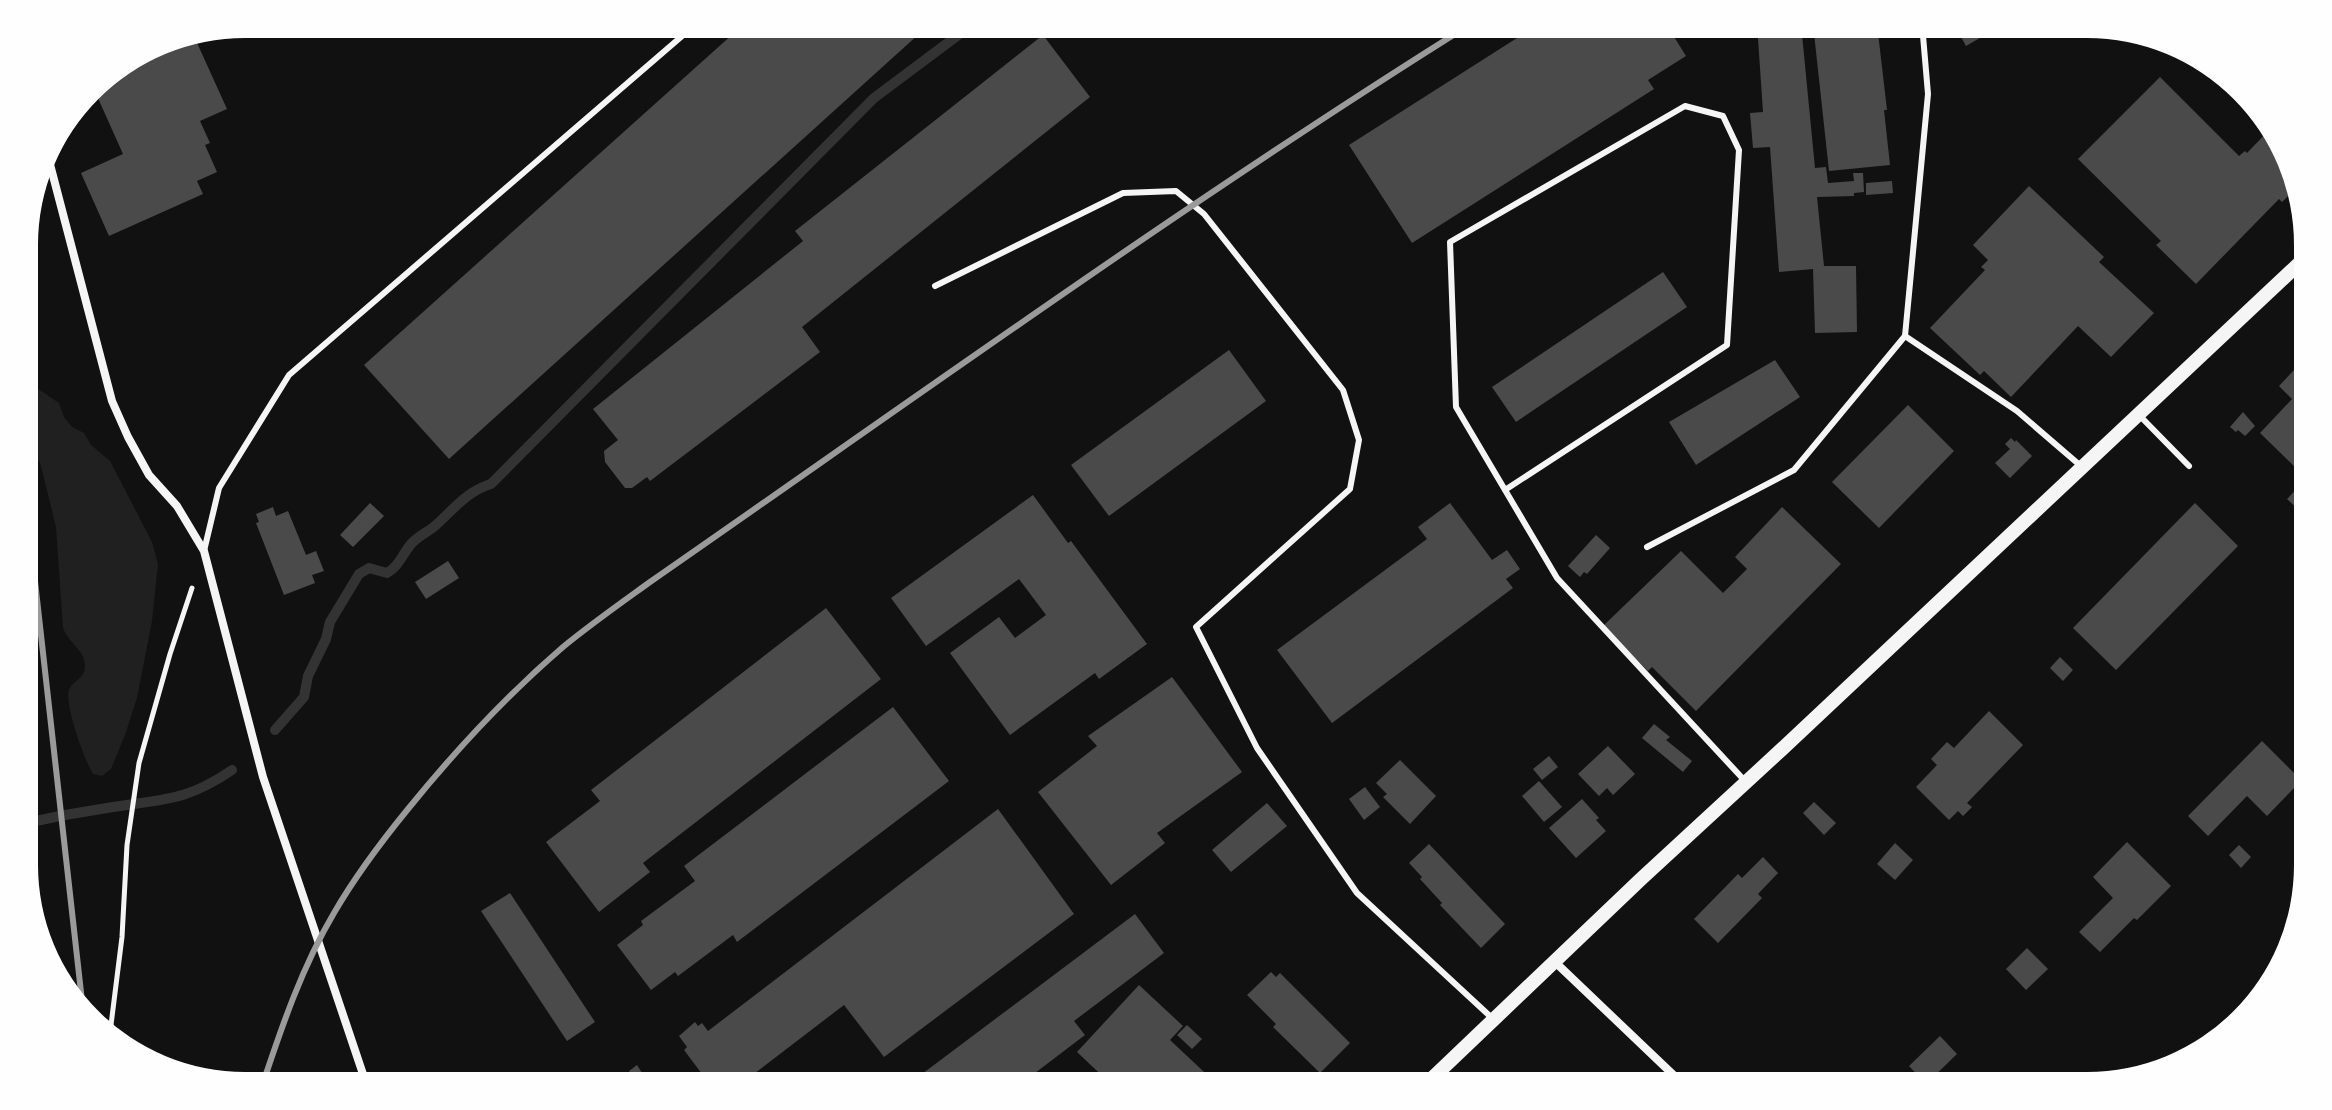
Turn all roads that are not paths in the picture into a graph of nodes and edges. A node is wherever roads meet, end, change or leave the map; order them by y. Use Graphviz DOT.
graph roads {
  1 [pos="680,38"];
  2 [pos="1923,38"];
  3 [pos="52,172"];
  4 [pos="2294,268"];
  5 [pos="935,286"];
  6 [pos="1905,336"];
  7 [pos="2139,415"];
  8 [pos="2189,466"];
  9 [pos="2082,467"];
  10 [pos="1505,490"];
  11 [pos="1647,547"];
  12 [pos="204,551"];
  13 [pos="1746,782"];
  14 [pos="1555,962"];
  15 [pos="1493,1018"];
  16 [pos="362,1072"];
  17 [pos="1438,1072"];
  18 [pos="1670,1072"];
  1 -- 12 [label="lane"];
  2 -- 6 [label="lane"];
  3 -- 12 [label="street"];
  4 -- 7 [label="street"];
  5 -- 15 [label="lane"];
  6 -- 9 [label="lane"];
  6 -- 11 [label="lane"];
  7 -- 8 [label="lane"];
  7 -- 9 [label="street"];
  9 -- 13 [label="street"];
  10 -- 10 [label="lane"];
  10 -- 13 [label="lane"];
  12 -- 16 [label="street"];
  13 -- 14 [label="street"];
  14 -- 15 [label="street"];
  14 -- 18 [label="street"];
  15 -- 17 [label="street"];
}
